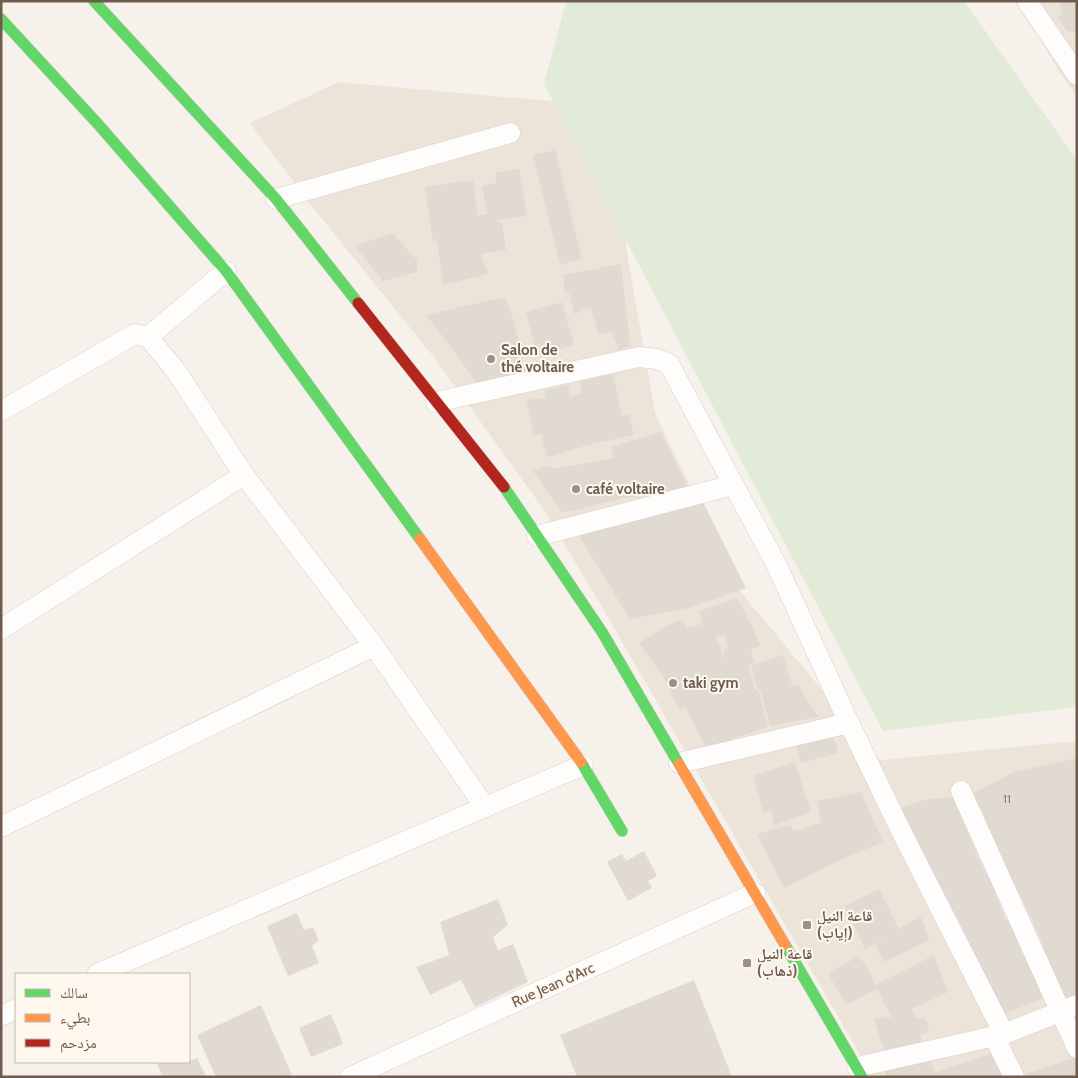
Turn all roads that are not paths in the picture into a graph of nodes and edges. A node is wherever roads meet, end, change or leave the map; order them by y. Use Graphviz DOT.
graph roads {
  1 [pos="94,1"];
  2 [pos="1027,1"];
  3 [pos="1,19"];
  4 [pos="1077,75"];
  5 [pos="510,133"];
  6 [pos="276,200"];
  7 [pos="226,271"];
  8 [pos="148,337"];
  9 [pos="436,402"];
  10 [pos="1,411"];
  11 [pos="244,475"];
  12 [pos="733,485"];
  13 [pos="537,536"];
  14 [pos="1,629"];
  15 [pos="374,646"];
  16 [pos="849,723"];
  17 [pos="679,763"];
  18 [pos="583,765"];
  19 [pos="961,791"];
  20 [pos="485,808"];
  21 [pos="1,828"];
  22 [pos="622,831"];
  23 [pos="755,893"];
  24 [pos="99,973"];
  25 [pos="1068,1008"];
  26 [pos="15,1009"];
  27 [pos="1,1016"];
  28 [pos="999,1035"];
  29 [pos="1077,1048"];
  30 [pos="859,1072"];
  31 [pos="350,1077"];
  32 [pos="1014,1077"];
  1 -- 6 [label="main road"];
  2 -- 4 [label="street"];
  3 -- 7 [label="main road"];
  5 -- 6 [label="street"];
  6 -- 9 [label="main road"];
  7 -- 8 [label="street"];
  7 -- 18 [label="main road"];
  8 -- 10 [label="street"];
  8 -- 11 [label="street"];
  9 -- 12 [label="street"];
  9 -- 13 [label="main road"];
  11 -- 14 [label="street"];
  11 -- 15 [label="street"];
  12 -- 13 [label="street"];
  12 -- 16 [label="street"];
  13 -- 17 [label="main road"];
  15 -- 20 [label="street"];
  15 -- 21 [label="street"];
  16 -- 17 [label="street"];
  16 -- 28 [label="street"];
  17 -- 23 [label="main road"];
  18 -- 20 [label="street"];
  18 -- 22 [label="main road"];
  19 -- 25 [label="street"];
  20 -- 24 [label="street"];
  23 -- 30 [label="main road"];
  23 -- 31 [label="street, Rue Jean d'Arc"];
  25 -- 28 [label="street"];
  25 -- 29 [label="street"];
  26 -- 27 [label="street"];
  28 -- 30 [label="street"];
  28 -- 32 [label="street"];
}
